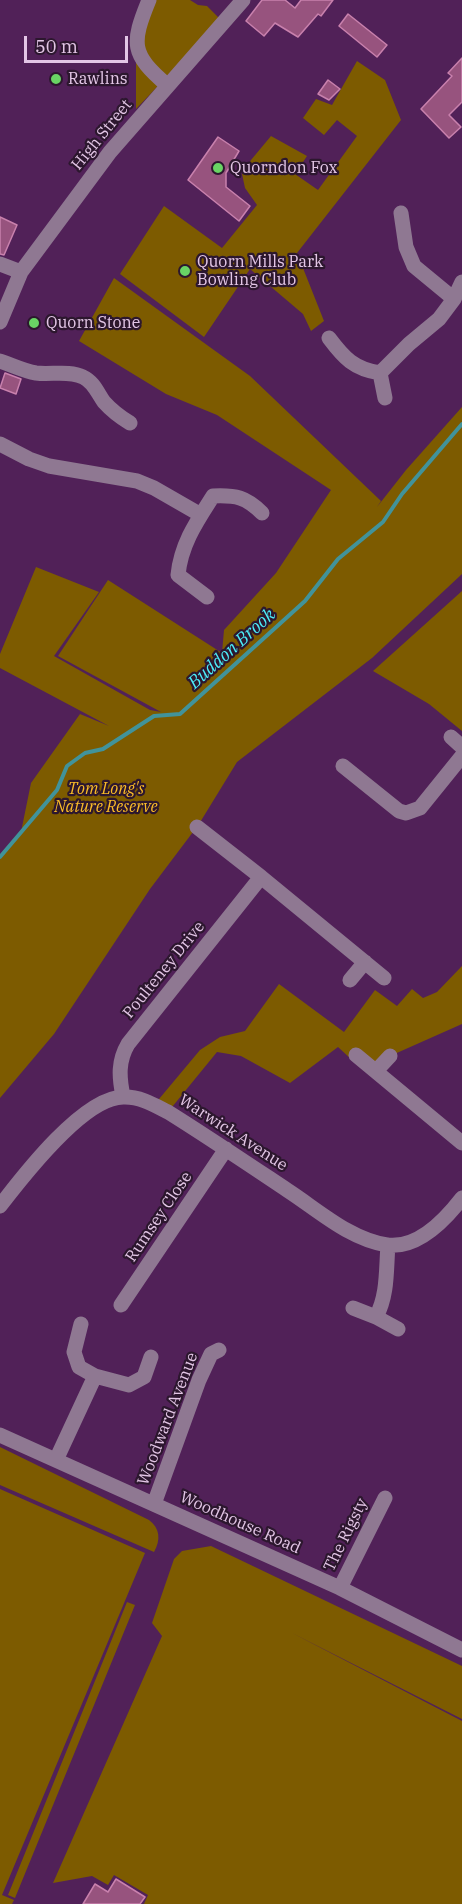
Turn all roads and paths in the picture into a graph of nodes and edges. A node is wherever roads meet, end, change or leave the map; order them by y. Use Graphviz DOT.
graph roads {
  1 [pos="149,0"];
  2 [pos="243,0"];
  3 [pos="167,86"];
  4 [pos="401,213"];
  5 [pos="0,264"];
  6 [pos="21,272"];
  7 [pos="462,282"];
  8 [pos="454,299"];
  9 [pos="0,322"];
  10 [pos="329,338"];
  11 [pos="0,361"];
  12 [pos="380,373"];
  13 [pos="385,398"];
  14 [pos="134,423"];
  15 [pos="0,444"];
  16 [pos="262,513"];
  17 [pos="201,514"];
  18 [pos="207,597"];
  19 [pos="462,756"];
  20 [pos="343,766"];
  21 [pos="197,827"];
  22 [pos="261,877"];
  23 [pos="365,962"];
  24 [pos="384,978"];
  25 [pos="350,980"];
  26 [pos="356,1055"];
  27 [pos="390,1056"];
  28 [pos="376,1071"];
  29 [pos="123,1096"];
  30 [pos="462,1143"];
  31 [pos="226,1149"];
  32 [pos="462,1198"];
  33 [pos="0,1206"];
  34 [pos="388,1245"];
  35 [pos="121,1305"];
  36 [pos="353,1308"];
  37 [pos="376,1317"];
  38 [pos="81,1324"];
  39 [pos="398,1329"];
  40 [pos="219,1350"];
  41 [pos="151,1357"];
  42 [pos="95,1376"];
  43 [pos="0,1435"];
  44 [pos="56,1460"];
  45 [pos="384,1498"];
  46 [pos="154,1504"];
  47 [pos="340,1588"];
  48 [pos="462,1650"];
  1 -- 3 [label="street"];
  2 -- 3 [label="street, High Street"];
  3 -- 6 [label="street, High Street"];
  4 -- 8 [label="street"];
  5 -- 6 [label="street"];
  6 -- 9 [label="street, High Street"];
  7 -- 8 [label="street"];
  8 -- 12 [label="street"];
  10 -- 12 [label="street"];
  11 -- 14 [label="street"];
  12 -- 13 [label="street"];
  15 -- 17 [label="street"];
  16 -- 17 [label="street"];
  17 -- 18 [label="street"];
  19 -- 20 [label="street"];
  21 -- 22 [label="street"];
  22 -- 23 [label="street"];
  22 -- 29 [label="street, Poulteney Drive"];
  23 -- 24 [label="street"];
  23 -- 25 [label="street"];
  26 -- 28 [label="street"];
  27 -- 28 [label="street"];
  28 -- 30 [label="street"];
  29 -- 31 [label="street, Warwick Avenue"];
  29 -- 33 [label="street"];
  31 -- 34 [label="street, Warwick Avenue"];
  31 -- 35 [label="street, Rumsey Close"];
  32 -- 34 [label="street"];
  34 -- 37 [label="street"];
  36 -- 37 [label="street"];
  37 -- 39 [label="street"];
  38 -- 42 [label="street"];
  40 -- 46 [label="street, Woodward Avenue"];
  41 -- 42 [label="street"];
  42 -- 44 [label="street"];
  43 -- 44 [label="street, Woodhouse Road"];
  44 -- 46 [label="street, Woodhouse Road"];
  45 -- 47 [label="street, The Rigsty"];
  46 -- 47 [label="street, Woodhouse Road"];
  47 -- 48 [label="street, Woodhouse Road"];
}
